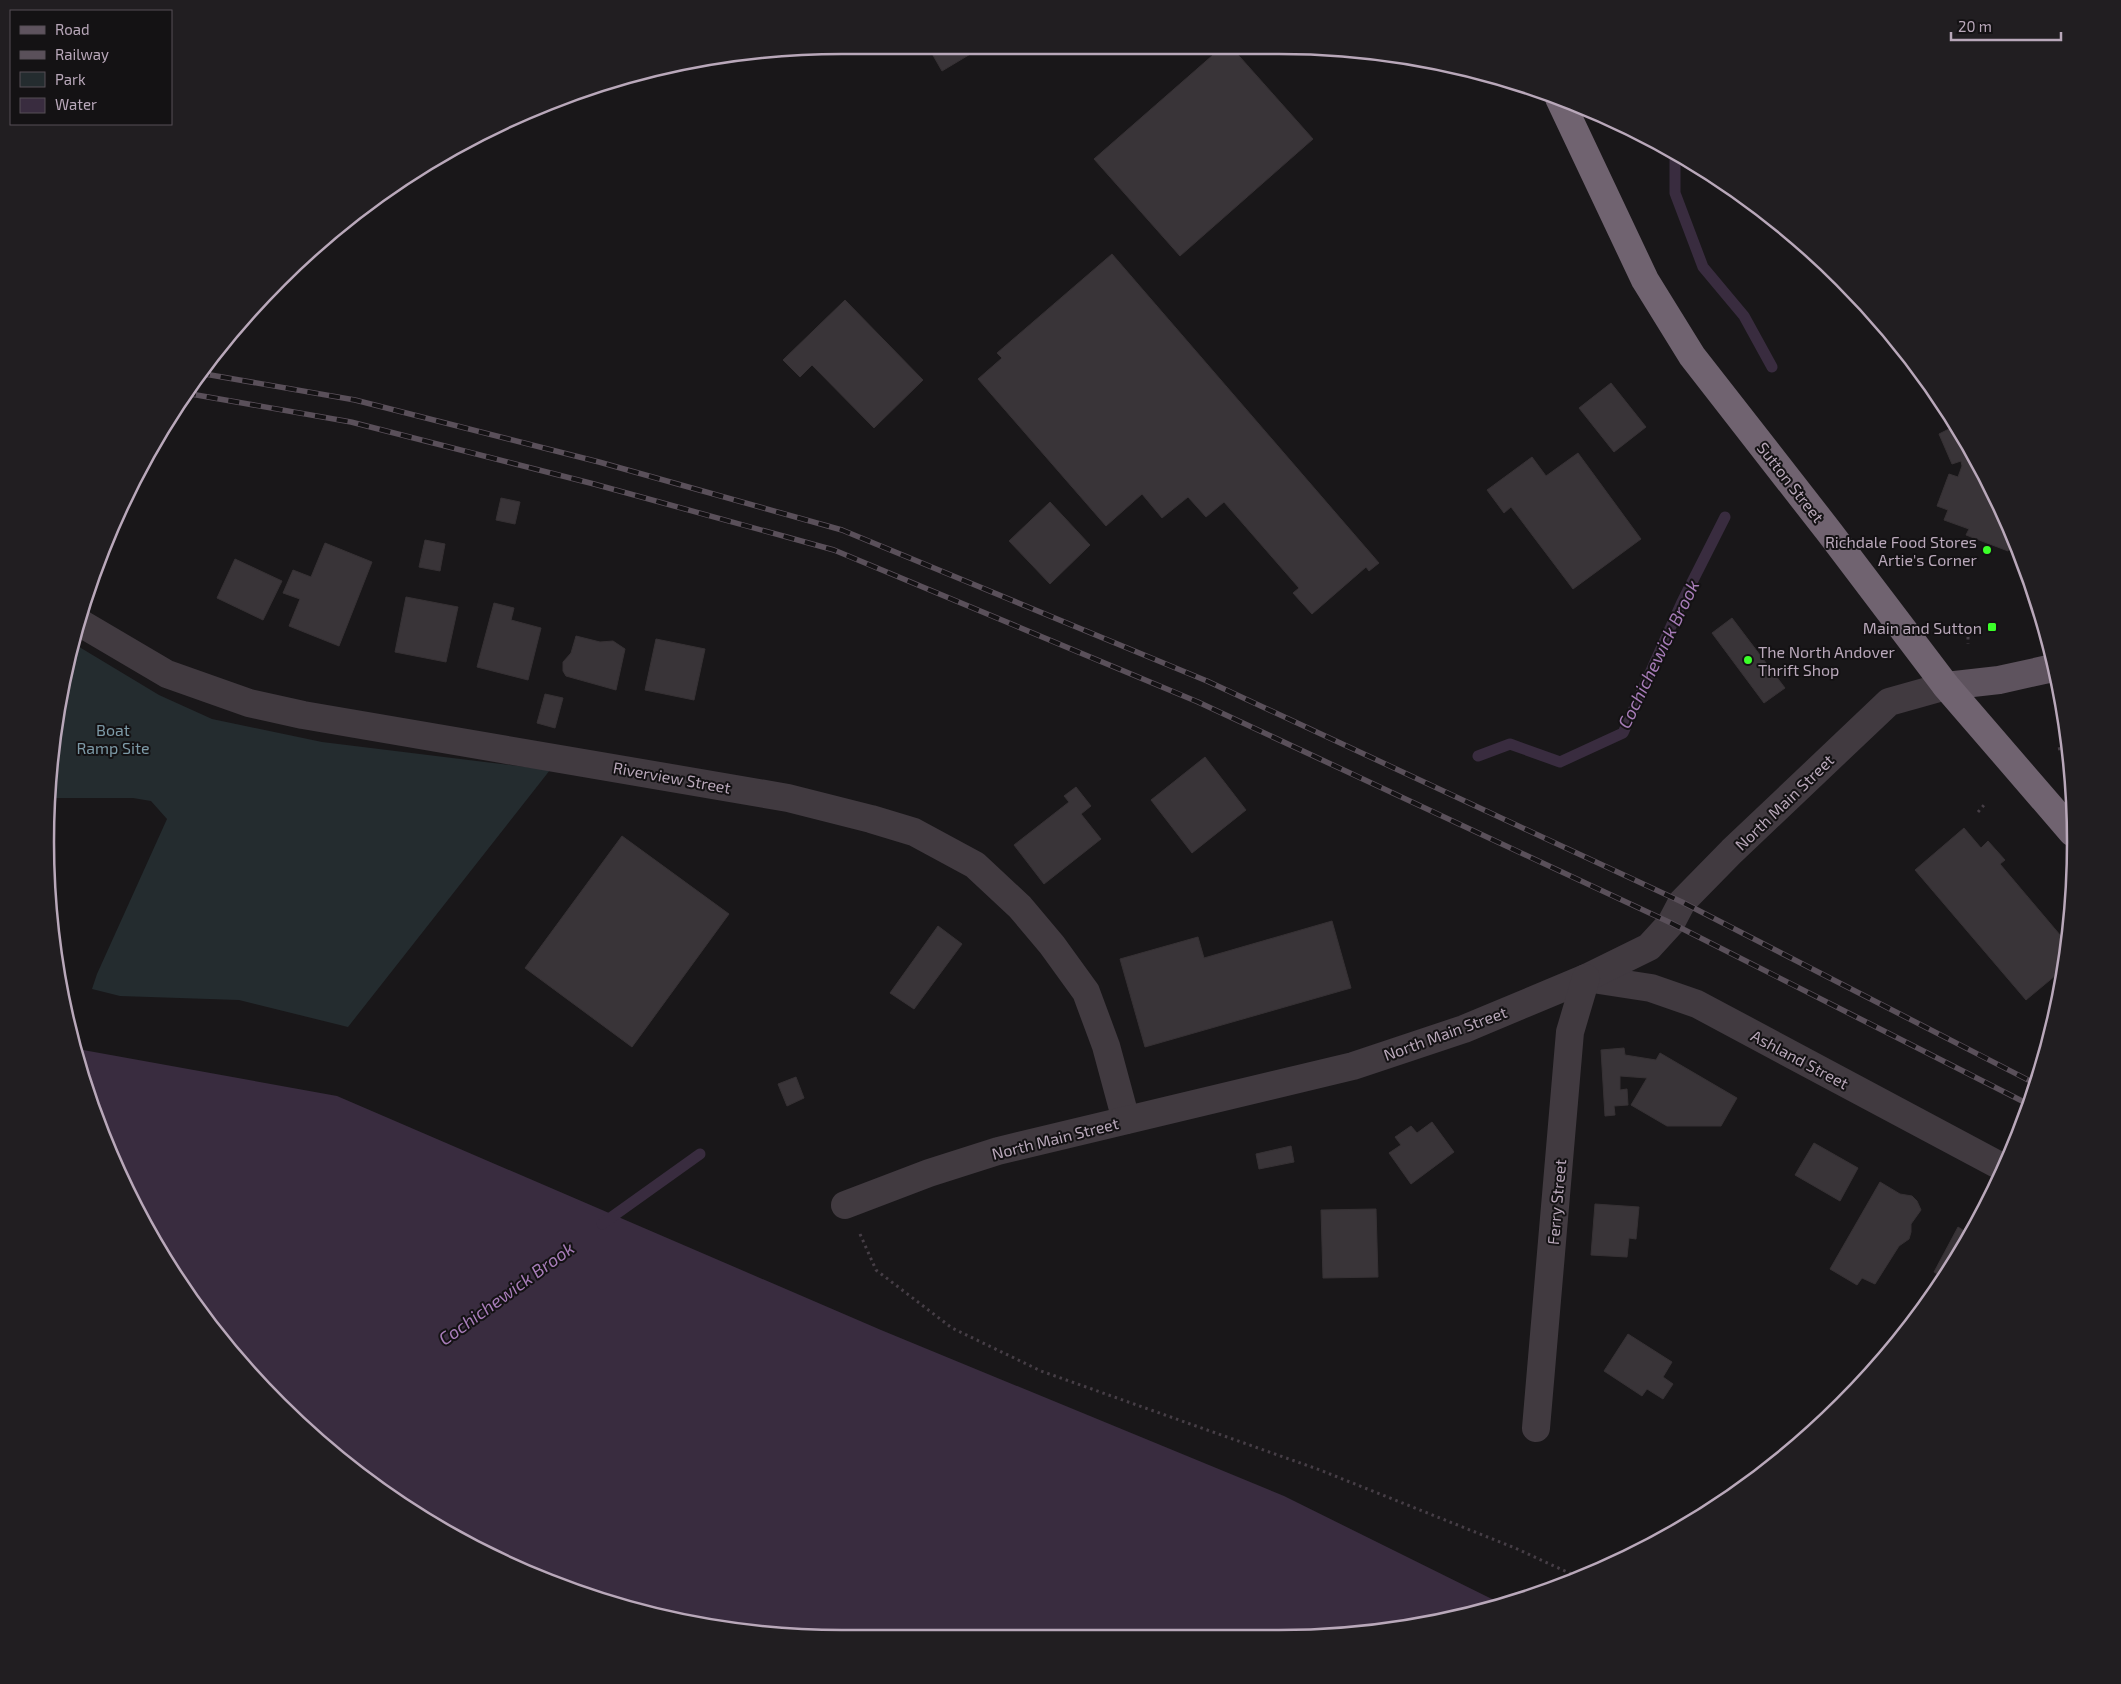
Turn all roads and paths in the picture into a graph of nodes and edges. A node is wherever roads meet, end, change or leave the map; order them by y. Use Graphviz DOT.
graph roads {
  1 [pos="1565,108"];
  2 [pos="85,626"];
  3 [pos="1968,637"];
  4 [pos="1968,644"];
  5 [pos="2047,669"];
  6 [pos="1946,686"];
  7 [pos="2062,748"];
  8 [pos="2058,749"];
  9 [pos="1984,805"];
  10 [pos="1978,812"];
  11 [pos="2067,826"];
  12 [pos="1586,978"];
  13 [pos="1126,1120"];
  14 [pos="1998,1165"];
  15 [pos="845,1205"];
  16 [pos="1536,1428"];
  17 [pos="1571,1574"];
  1 -- 6 [label="highway, Sutton Street"];
  2 -- 13 [label="street, Riverview Street"];
  3 -- 4 [label="path"];
  5 -- 6 [label="main road"];
  6 -- 11 [label="highway, Sutton Street"];
  6 -- 12 [label="street, North Main Street"];
  7 -- 8 [label="path"];
  9 -- 10 [label="path"];
  12 -- 13 [label="street, North Main Street"];
  12 -- 14 [label="street, Ashland Street"];
  12 -- 16 [label="street, Ferry Street"];
  13 -- 15 [label="street, North Main Street"];
  15 -- 17 [label="path"];
}
